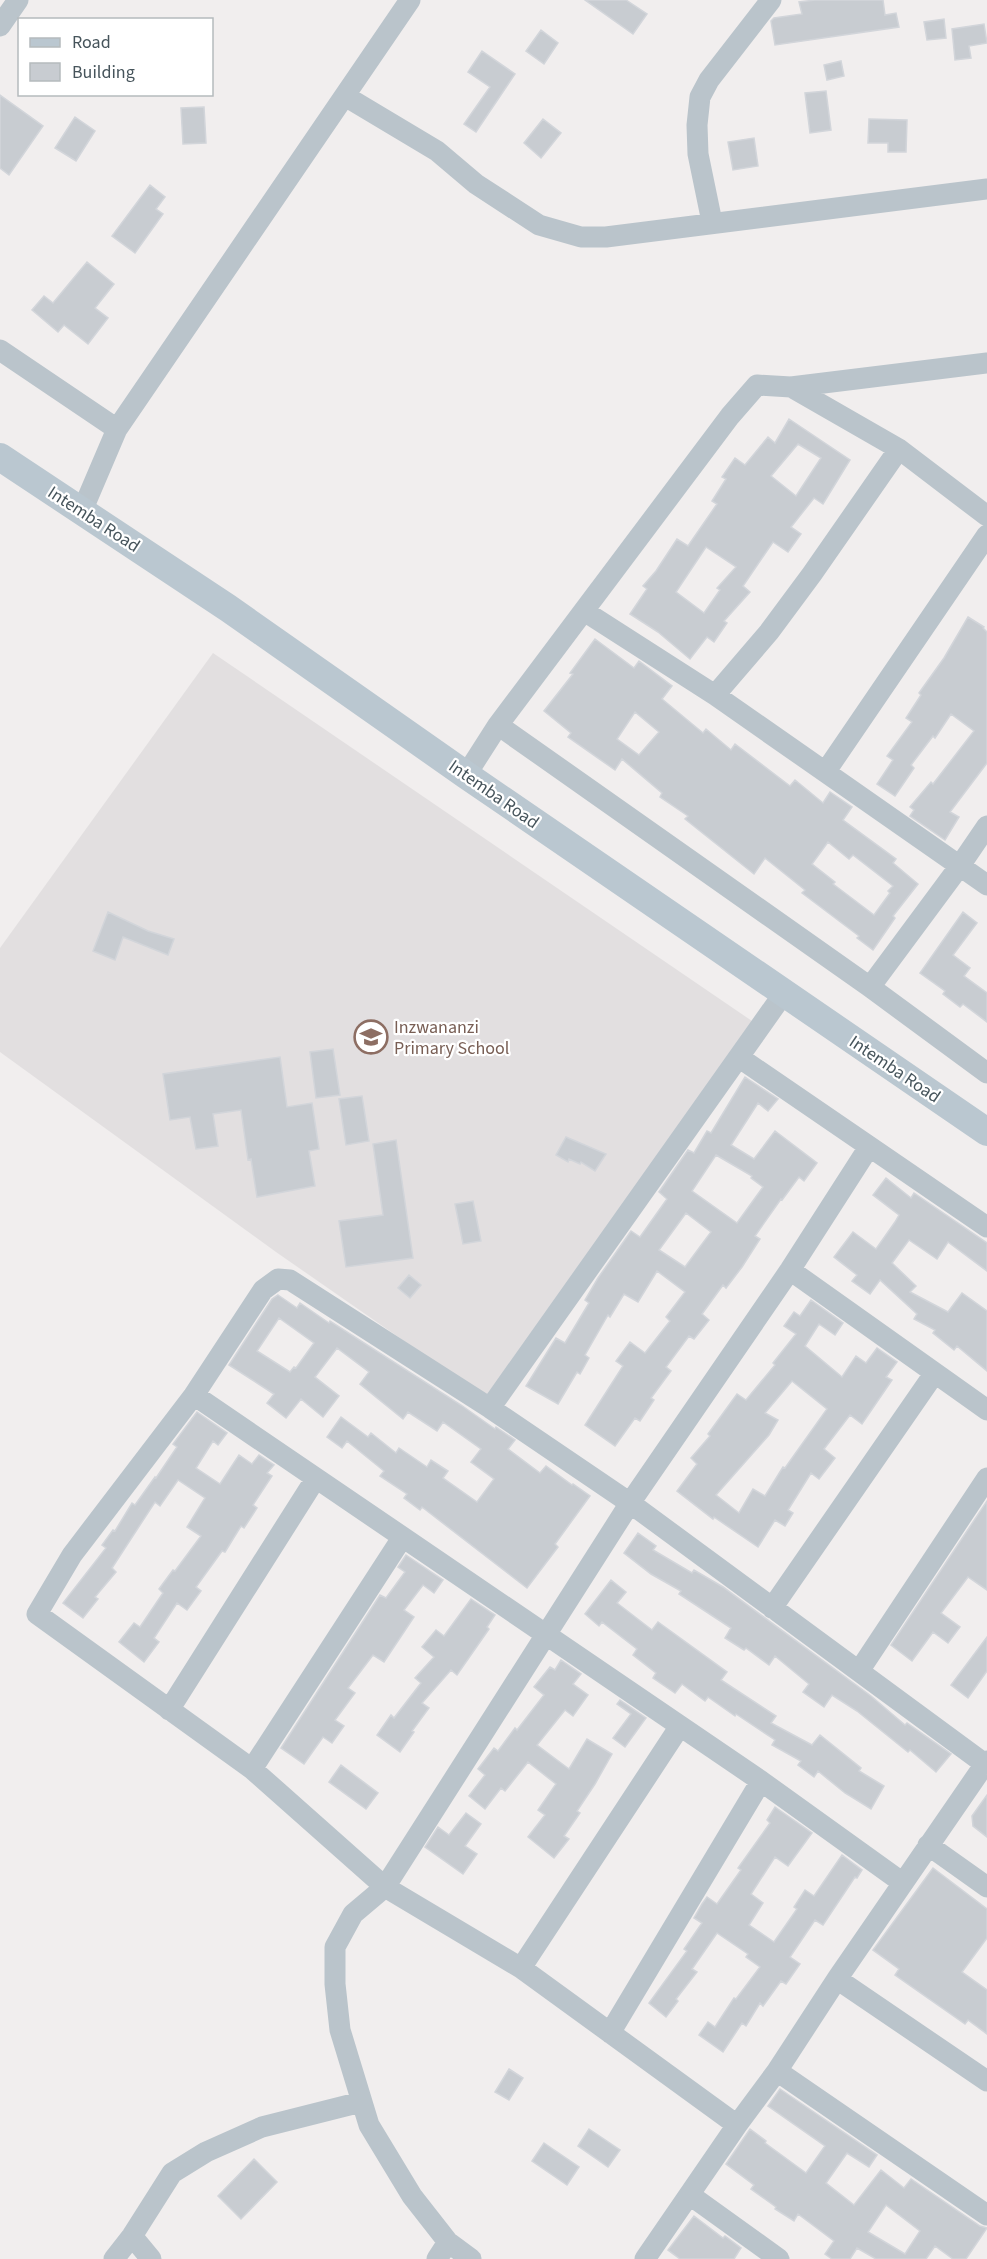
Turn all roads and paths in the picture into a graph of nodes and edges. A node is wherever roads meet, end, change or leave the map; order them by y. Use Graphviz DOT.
graph roads {
  1 [pos="18,0"];
  2 [pos="410,0"];
  3 [pos="771,0"];
  4 [pos="0,26"];
  5 [pos="345,96"];
  6 [pos="987,189"];
  7 [pos="712,222"];
  8 [pos="0,350"];
  9 [pos="987,363"];
  10 [pos="790,387"];
  11 [pos="117,429"];
  12 [pos="899,449"];
  13 [pos="0,457"];
  14 [pos="82,511"];
  15 [pos="987,516"];
  16 [pos="987,535"];
  17 [pos="584,611"];
  18 [pos="716,695"];
  19 [pos="498,725"];
  20 [pos="826,771"];
  21 [pos="466,775"];
  22 [pos="987,826"];
  23 [pos="959,867"];
  24 [pos="987,885"];
  25 [pos="870,987"];
  26 [pos="784,993"];
  27 [pos="740,1058"];
  28 [pos="987,1073"];
  29 [pos="987,1132"];
  30 [pos="869,1148"];
  31 [pos="987,1227"];
  32 [pos="790,1270"];
  33 [pos="934,1374"];
  34 [pos="194,1395"];
  35 [pos="490,1408"];
  36 [pos="987,1410"];
  37 [pos="316,1478"];
  38 [pos="987,1478"];
  39 [pos="630,1503"];
  40 [pos="402,1538"];
  41 [pos="772,1608"];
  42 [pos="546,1634"];
  43 [pos="859,1671"];
  44 [pos="169,1710"];
  45 [pos="680,1726"];
  46 [pos="986,1762"];
  47 [pos="252,1768"];
  48 [pos="761,1781"];
  49 [pos="928,1845"];
  50 [pos="903,1882"];
  51 [pos="385,1887"];
  52 [pos="987,1887"];
  53 [pos="521,1968"];
  54 [pos="837,1978"];
  55 [pos="610,2033"];
  56 [pos="777,2071"];
  57 [pos="987,2081"];
  58 [pos="361,2103"];
  59 [pos="737,2125"];
  60 [pos="690,2195"];
  61 [pos="987,2215"];
  62 [pos="132,2236"];
  63 [pos="443,2250"];
  64 [pos="114,2259"];
  65 [pos="152,2259"];
  66 [pos="471,2259"];
  67 [pos="645,2259"];
  68 [pos="779,2259"];
  1 -- 4 [label="street"];
  2 -- 5 [label="street"];
  3 -- 7 [label="street"];
  5 -- 7 [label="street"];
  5 -- 11 [label="street"];
  6 -- 7 [label="street"];
  8 -- 11 [label="street"];
  9 -- 10 [label="street"];
  10 -- 12 [label="street"];
  10 -- 17 [label="street"];
  11 -- 14 [label="street"];
  12 -- 15 [label="street"];
  12 -- 18 [label="street"];
  13 -- 14 [label="street, Intemba Road"];
  14 -- 21 [label="street, Intemba Road"];
  16 -- 20 [label="street"];
  17 -- 18 [label="street"];
  17 -- 19 [label="street"];
  18 -- 20 [label="street"];
  19 -- 21 [label="street"];
  19 -- 25 [label="street"];
  20 -- 23 [label="street"];
  21 -- 26 [label="street, Intemba Road"];
  22 -- 23 [label="street"];
  23 -- 24 [label="street"];
  23 -- 25 [label="street"];
  25 -- 28 [label="street"];
  26 -- 27 [label="street"];
  26 -- 29 [label="street, Intemba Road"];
  27 -- 30 [label="street"];
  27 -- 35 [label="street"];
  30 -- 31 [label="street"];
  30 -- 32 [label="street"];
  32 -- 33 [label="street"];
  32 -- 39 [label="street"];
  33 -- 36 [label="street"];
  33 -- 41 [label="street"];
  34 -- 35 [label="street"];
  34 -- 37 [label="street"];
  34 -- 44 [label="street"];
  35 -- 39 [label="street"];
  37 -- 40 [label="street"];
  37 -- 44 [label="street"];
  38 -- 43 [label="street"];
  39 -- 41 [label="street"];
  39 -- 42 [label="street"];
  40 -- 42 [label="street"];
  40 -- 47 [label="street"];
  41 -- 43 [label="street"];
  42 -- 45 [label="street"];
  42 -- 51 [label="street"];
  43 -- 46 [label="street"];
  44 -- 47 [label="street"];
  45 -- 48 [label="street"];
  45 -- 53 [label="street"];
  46 -- 49 [label="street"];
  47 -- 51 [label="street"];
  48 -- 50 [label="street"];
  48 -- 55 [label="street"];
  49 -- 50 [label="street"];
  49 -- 52 [label="street"];
  50 -- 54 [label="street"];
  51 -- 53 [label="street"];
  51 -- 58 [label="street"];
  53 -- 55 [label="street"];
  54 -- 56 [label="street"];
  54 -- 57 [label="street"];
  55 -- 59 [label="street"];
  56 -- 59 [label="street"];
  56 -- 61 [label="street"];
  58 -- 62 [label="street"];
  58 -- 63 [label="street"];
  59 -- 60 [label="street"];
  60 -- 67 [label="street"];
  60 -- 68 [label="street"];
  62 -- 64 [label="street"];
  62 -- 65 [label="street"];
  63 -- 66 [label="street"];
}
